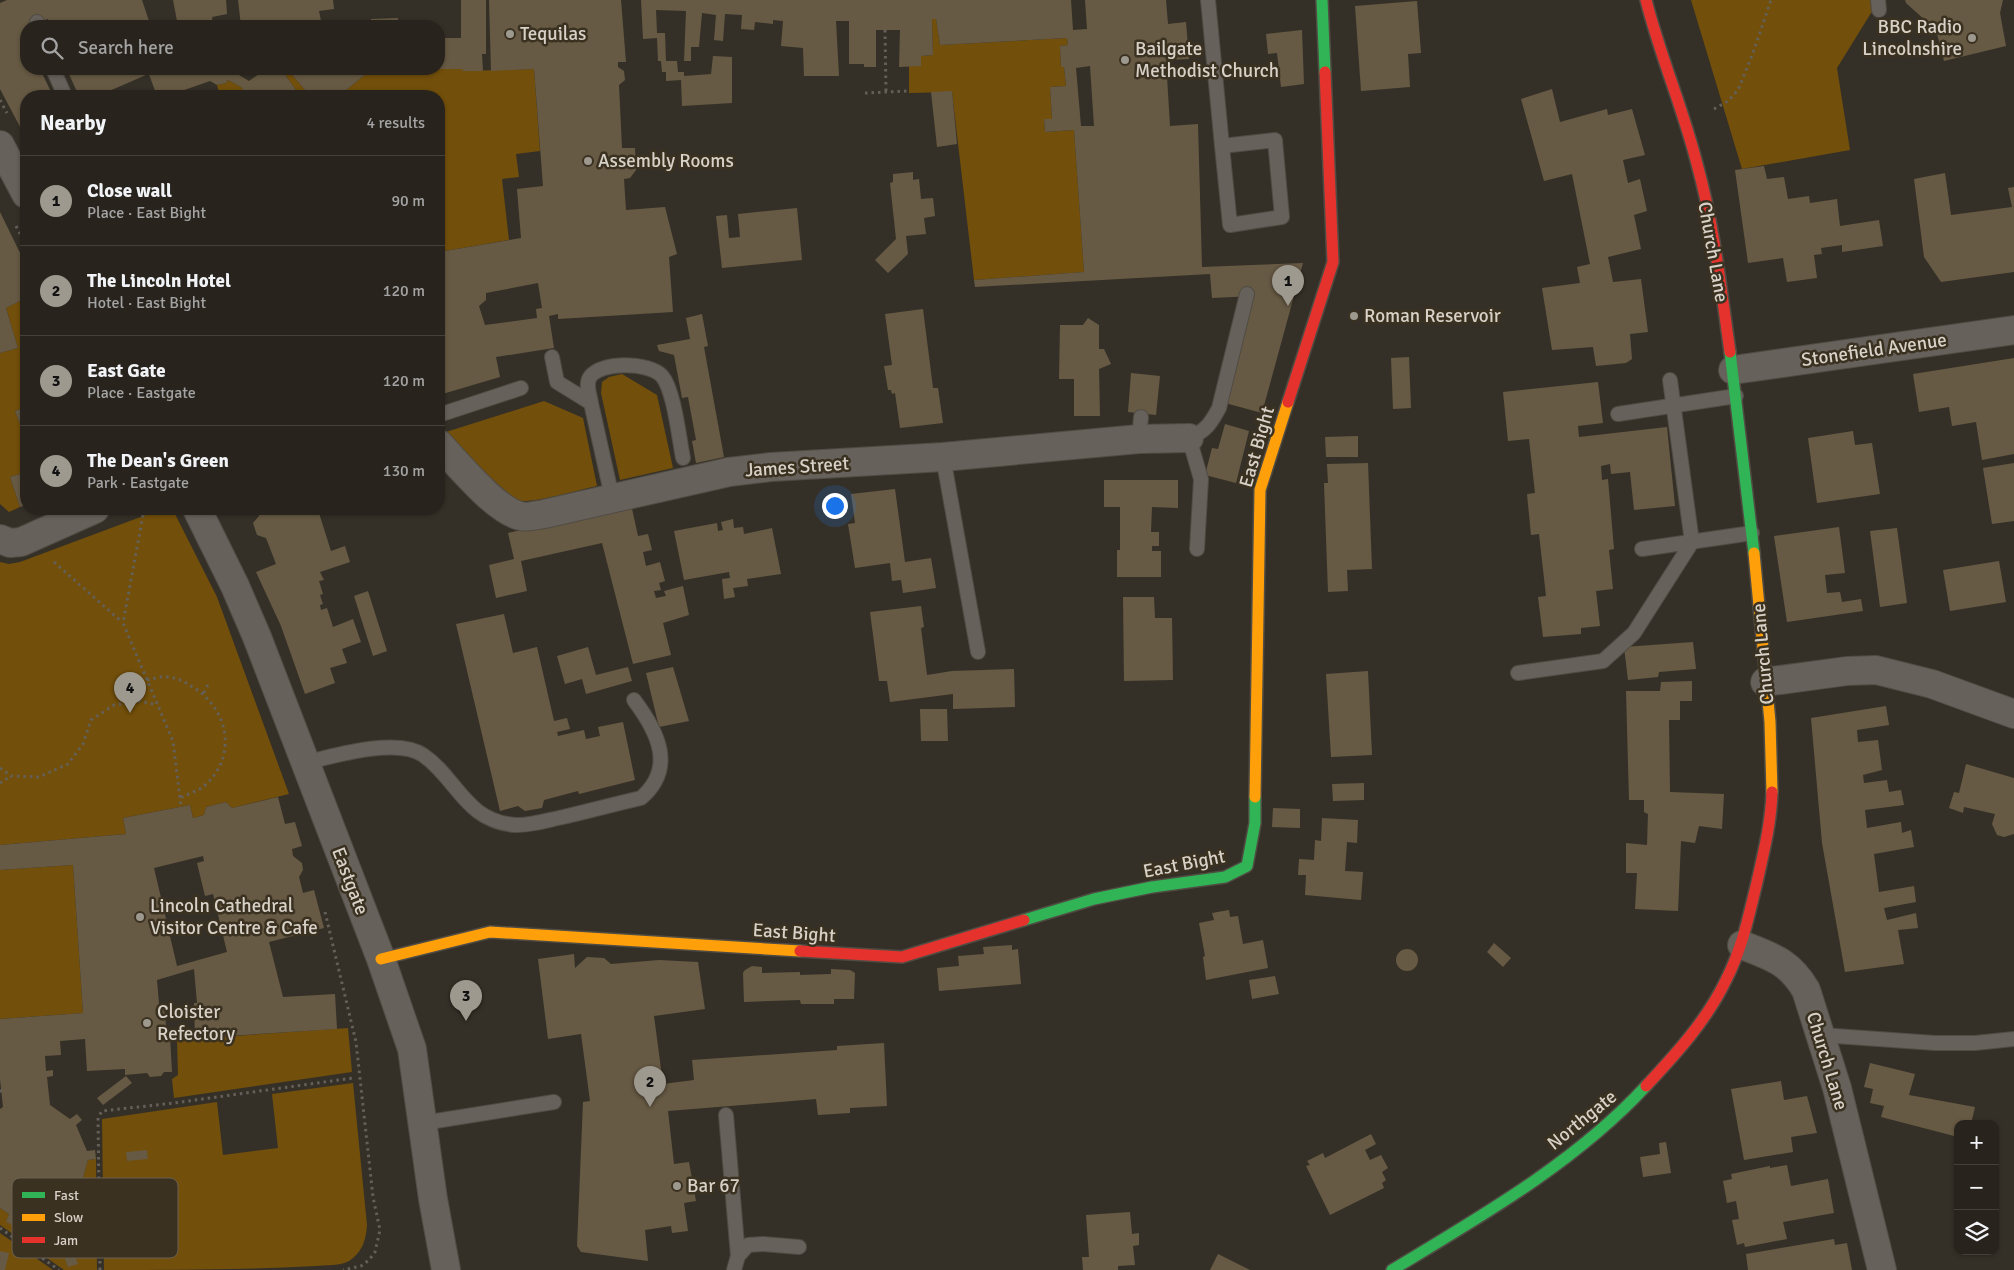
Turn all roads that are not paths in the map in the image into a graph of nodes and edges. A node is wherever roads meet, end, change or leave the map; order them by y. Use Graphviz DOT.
graph roads {
  1 [pos="1208,0"];
  2 [pos="1322,0"];
  3 [pos="1646,0"];
  4 [pos="56,75"];
  5 [pos="62,90"];
  6 [pos="0,145"];
  7 [pos="1222,146"];
  8 [pos="20,180"];
  9 [pos="1247,294"];
  10 [pos="2014,330"];
  11 [pos="552,357"];
  12 [pos="1670,380"];
  13 [pos="1735,383"];
  14 [pos="521,388"];
  15 [pos="591,403"];
  16 [pos="1674,406"];
  17 [pos="445,413"];
  18 [pos="1618,414"];
  19 [pos="1189,438"];
  20 [pos="445,450"];
  21 [pos="942,457"];
  22 [pos="683,458"];
  23 [pos="612,497"];
  24 [pos="81,515"];
  25 [pos="200,515"];
  26 [pos="1752,533"];
  27 [pos="0,539"];
  28 [pos="1692,542"];
  29 [pos="1197,549"];
  30 [pos="1642,549"];
  31 [pos="978,652"];
  32 [pos="1518,674"];
  33 [pos="1766,682"];
  34 [pos="634,700"];
  35 [pos="2014,714"];
  36 [pos="305,763"];
  37 [pos="1742,945"];
  38 [pos="380,959"];
  39 [pos="1821,1035"];
  40 [pos="2014,1039"];
  41 [pos="554,1102"];
  42 [pos="726,1115"];
  43 [pos="423,1123"];
  44 [pos="799,1247"];
  45 [pos="738,1256"];
  46 [pos="446,1270"];
  47 [pos="734,1270"];
  48 [pos="1392,1270"];
  49 [pos="1882,1270"];
  1 -- 7 [label="lane"];
  2 -- 38 [label="street, East Bight"];
  3 -- 13 [label="street, Church Lane"];
  4 -- 5 [label="lane"];
  6 -- 8 [label="street"];
  7 -- 7 [label="lane"];
  9 -- 19 [label="lane"];
  10 -- 13 [label="street, Stonefield Avenue"];
  11 -- 15 [label="lane"];
  12 -- 16 [label="lane"];
  13 -- 16 [label="lane"];
  13 -- 26 [label="street, Church Lane"];
  14 -- 17 [label="lane"];
  15 -- 22 [label="lane"];
  15 -- 23 [label="lane"];
  16 -- 18 [label="lane"];
  16 -- 28 [label="lane"];
  19 -- 21 [label="street, James Street"];
  19 -- 29 [label="lane"];
  20 -- 23 [label="street, James Street"];
  21 -- 23 [label="street, James Street"];
  21 -- 31 [label="lane"];
  24 -- 27 [label="street"];
  25 -- 36 [label="street, Eastgate"];
  26 -- 28 [label="lane"];
  26 -- 33 [label="street, Church Lane"];
  28 -- 30 [label="lane"];
  28 -- 32 [label="lane"];
  33 -- 35 [label="street"];
  33 -- 37 [label="street, Church Lane"];
  34 -- 36 [label="lane"];
  36 -- 38 [label="street, Eastgate"];
  37 -- 39 [label="street, Church Lane"];
  37 -- 48 [label="street, Northgate"];
  38 -- 43 [label="street, Eastgate"];
  39 -- 40 [label="lane"];
  39 -- 49 [label="street, Church Lane"];
  41 -- 43 [label="lane"];
  42 -- 45 [label="lane"];
  43 -- 46 [label="street, Eastgate"];
  44 -- 45 [label="lane"];
  45 -- 47 [label="lane"];
}
